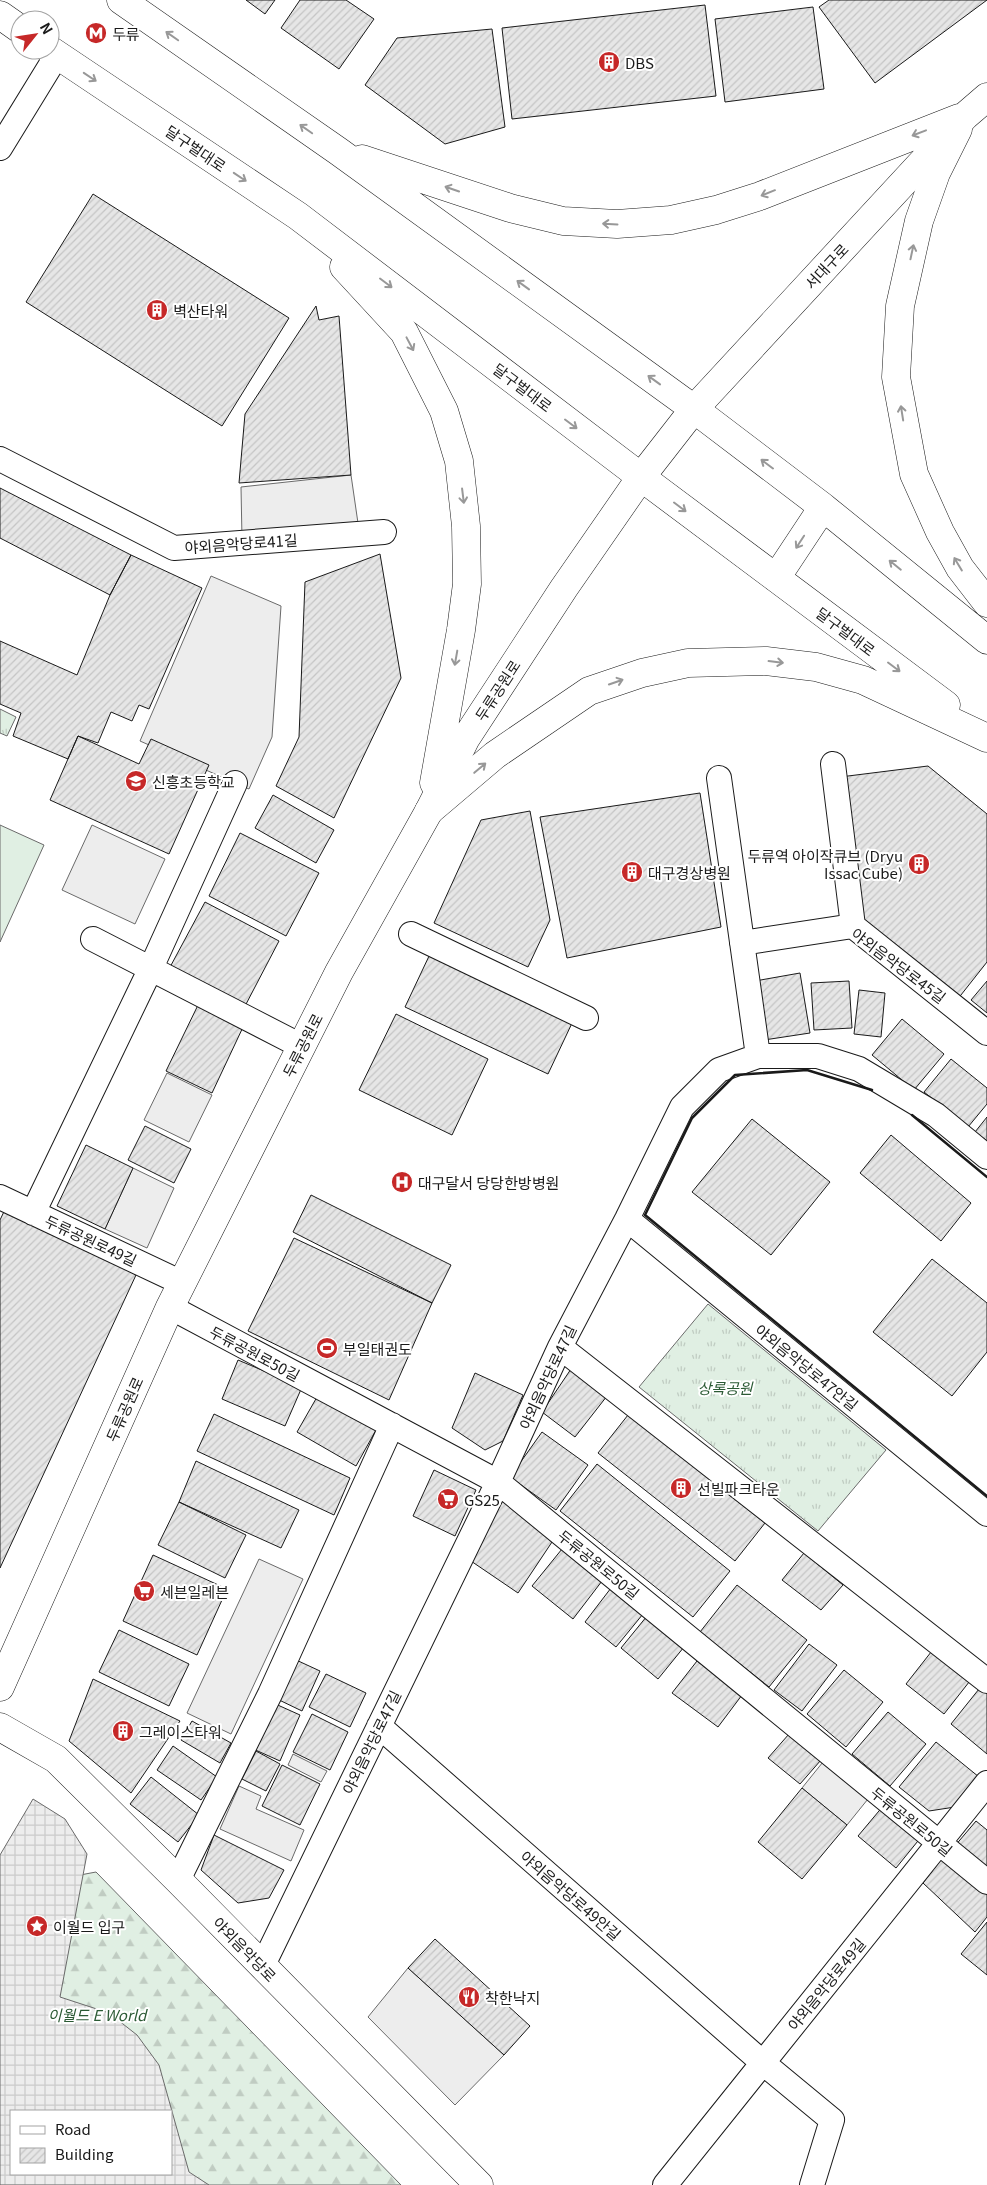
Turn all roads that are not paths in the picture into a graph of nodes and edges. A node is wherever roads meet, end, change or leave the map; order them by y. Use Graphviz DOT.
graph roads {
  1 [pos="121,0"];
  2 [pos="60,57"];
  3 [pos="49,60"];
  4 [pos="987,97"];
  5 [pos="965,116"];
  6 [pos="0,148"];
  7 [pos="338,151"];
  8 [pos="298,216"];
  9 [pos="694,409"];
  10 [pos="671,440"];
  11 [pos="0,459"];
  12 [pos="641,477"];
  13 [pos="823,507"];
  14 [pos="384,532"];
  15 [pos="776,578"];
  16 [pos="987,603"];
  17 [pos="987,640"];
  18 [pos="987,737"];
  19 [pos="833,764"];
  20 [pos="718,778"];
  21 [pos="235,783"];
  22 [pos="429,811"];
  23 [pos="853,926"];
  24 [pos="410,934"];
  25 [pos="93,939"];
  26 [pos="742,943"];
  27 [pos="151,968"];
  28 [pos="586,1018"];
  29 [pos="987,1034"];
  30 [pos="301,1046"];
  31 [pos="758,1056"];
  32 [pos="987,1157"];
  33 [pos="3,1206"];
  34 [pos="34,1213"];
  35 [pos="627,1219"];
  36 [pos="182,1283"];
  37 [pos="170,1307"];
  38 [pos="560,1347"];
  39 [pos="392,1425"];
  40 [pos="498,1482"];
  41 [pos="987,1514"];
  42 [pos="987,1681"];
  43 [pos="0,1687"];
  44 [pos="379,1726"];
  45 [pos="0,1727"];
  46 [pos="987,1783"];
  47 [pos="940,1844"];
  48 [pos="178,1880"];
  49 [pos="987,1882"];
  50 [pos="262,1966"];
  51 [pos="763,2063"];
  52 [pos="479,2185"];
  53 [pos="665,2185"];
  54 [pos="812,2185"];
  7 -- 1 [label="main road, one-way"];
  2 -- 8 [label="main road, 달구벌대로, one-way"];
  3 -- 6 [label="street"];
  4 -- 5 [label="main road, 서대구로"];
  5 -- 7 [label="main road, one-way"];
  5 -- 9 [label="main road, 서대구로"];
  16 -- 5 [label="main road, one-way"];
  9 -- 7 [label="main road, one-way"];
  8 -- 12 [label="main road, 달구벌대로, one-way"];
  8 -- 22 [label="main road, one-way"];
  9 -- 10 [label="main road, 서대구로"];
  13 -- 9 [label="main road, one-way"];
  10 -- 12 [label="main road, 두류공원로"];
  11 -- 14 [label="street, 야외음악당로41길"];
  12 -- 15 [label="main road, 달구벌대로, one-way"];
  12 -- 22 [label="main road, 두류공원로"];
  13 -- 15 [label="main road, one-way"];
  17 -- 13 [label="main road, one-way"];
  15 -- 18 [label="main road, 달구벌대로, one-way"];
  22 -- 18 [label="main road, one-way"];
  19 -- 23 [label="street"];
  20 -- 26 [label="street"];
  21 -- 27 [label="street"];
  22 -- 30 [label="main road, 두류공원로"];
  23 -- 26 [label="street, 야외음악당로45길"];
  23 -- 29 [label="street, 야외음악당로45길"];
  24 -- 28 [label="street"];
  25 -- 27 [label="street"];
  26 -- 31 [label="street"];
  27 -- 30 [label="street"];
  27 -- 34 [label="street"];
  30 -- 36 [label="main road, 두류공원로"];
  31 -- 32 [label="street, 야외음악당로47길"];
  31 -- 35 [label="street, 야외음악당로47길"];
  33 -- 34 [label="street, 두류공원로49길"];
  34 -- 36 [label="street, 두류공원로49길"];
  35 -- 38 [label="street, 야외음악당로47길"];
  35 -- 41 [label="street, 야외음악당로47안길"];
  36 -- 37 [label="main road, 두류공원로"];
  37 -- 39 [label="street, 두류공원로50길"];
  37 -- 43 [label="main road, 두류공원로"];
  38 -- 40 [label="street, 야외음악당로47길"];
  38 -- 42 [label="street"];
  39 -- 40 [label="street, 두류공원로50길"];
  39 -- 48 [label="street"];
  40 -- 44 [label="street, 야외음악당로47길"];
  40 -- 47 [label="street, 두류공원로50길"];
  44 -- 50 [label="street, 야외음악당로47길"];
  44 -- 51 [label="street, 야외음악당로49안길"];
  45 -- 48 [label="main road, 야외음악당로"];
  46 -- 47 [label="street, 야외음악당로49길"];
  47 -- 49 [label="street, 두류공원로50길"];
  47 -- 51 [label="street, 야외음악당로49길"];
  48 -- 50 [label="main road, 야외음악당로"];
  50 -- 52 [label="main road, 야외음악당로"];
  51 -- 53 [label="street, 야외음악당로49길"];
  51 -- 54 [label="street"];
}
